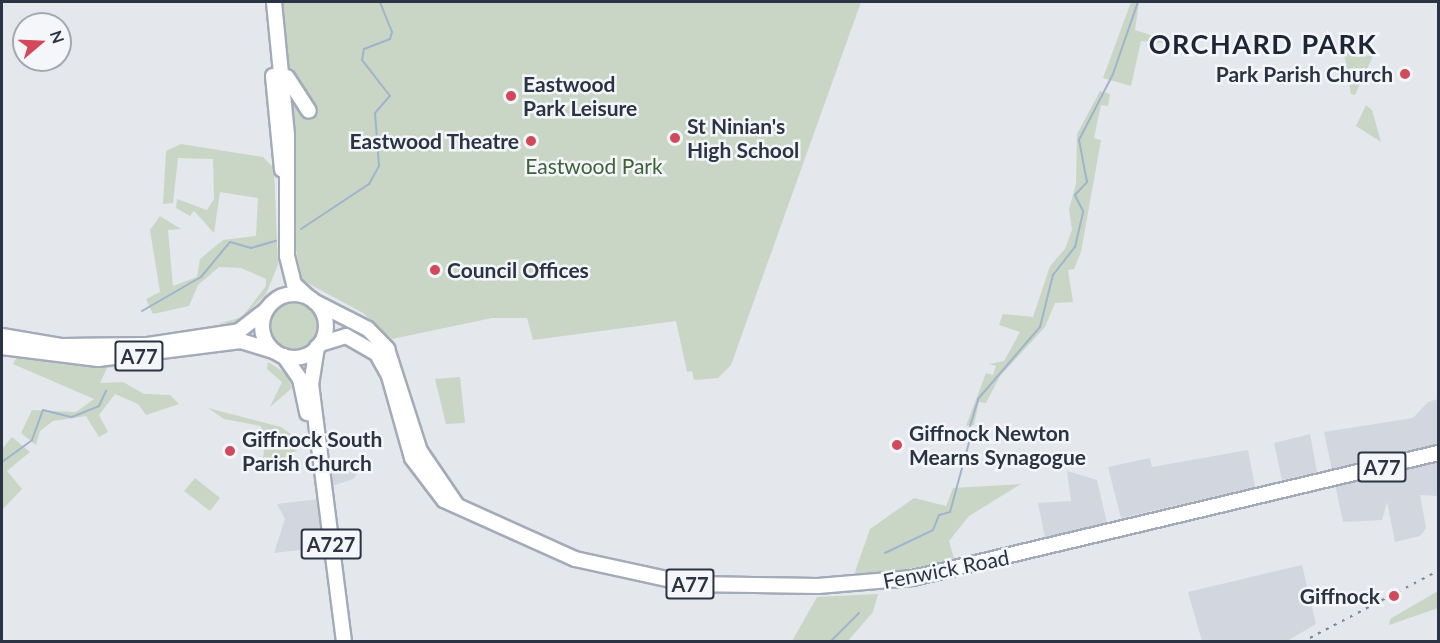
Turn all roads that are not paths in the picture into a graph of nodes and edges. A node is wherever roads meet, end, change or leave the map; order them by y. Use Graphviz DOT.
graph roads {
  1 [pos="274,2"];
  2 [pos="275,21"];
  3 [pos="278,43"];
  4 [pos="309,111"];
  5 [pos="284,178"];
  6 [pos="287,256"];
  7 [pos="312,300"];
  8 [pos="269,306"];
  9 [pos="2,336"];
  10 [pos="318,346"];
  11 [pos="2,347"];
  12 [pos="279,353"];
  13 [pos="318,446"];
  14 [pos="1438,453"];
  15 [pos="457,506"];
  16 [pos="344,642"];
  1 -- 2 [label="main road"];
  2 -- 3 [label="main road"];
  2 -- 5 [label="main road"];
  3 -- 4 [label="main road"];
  3 -- 5 [label="main road"];
  5 -- 6 [label="main road"];
  6 -- 7 [label="main road"];
  6 -- 8 [label="main road"];
  7 -- 8 [label="main road"];
  7 -- 10 [label="main road"];
  7 -- 15 [label="main road"];
  8 -- 9 [label="main road, A77"];
  8 -- 12 [label="main road"];
  10 -- 12 [label="main road"];
  10 -- 13 [label="main road, A727"];
  10 -- 15 [label="main road, Fenwick Road / A77"];
  11 -- 12 [label="main road, A77"];
  12 -- 13 [label="main road, A727"];
  13 -- 16 [label="main road, A727"];
  14 -- 15 [label="main road, Fenwick Road / A77"];
}
